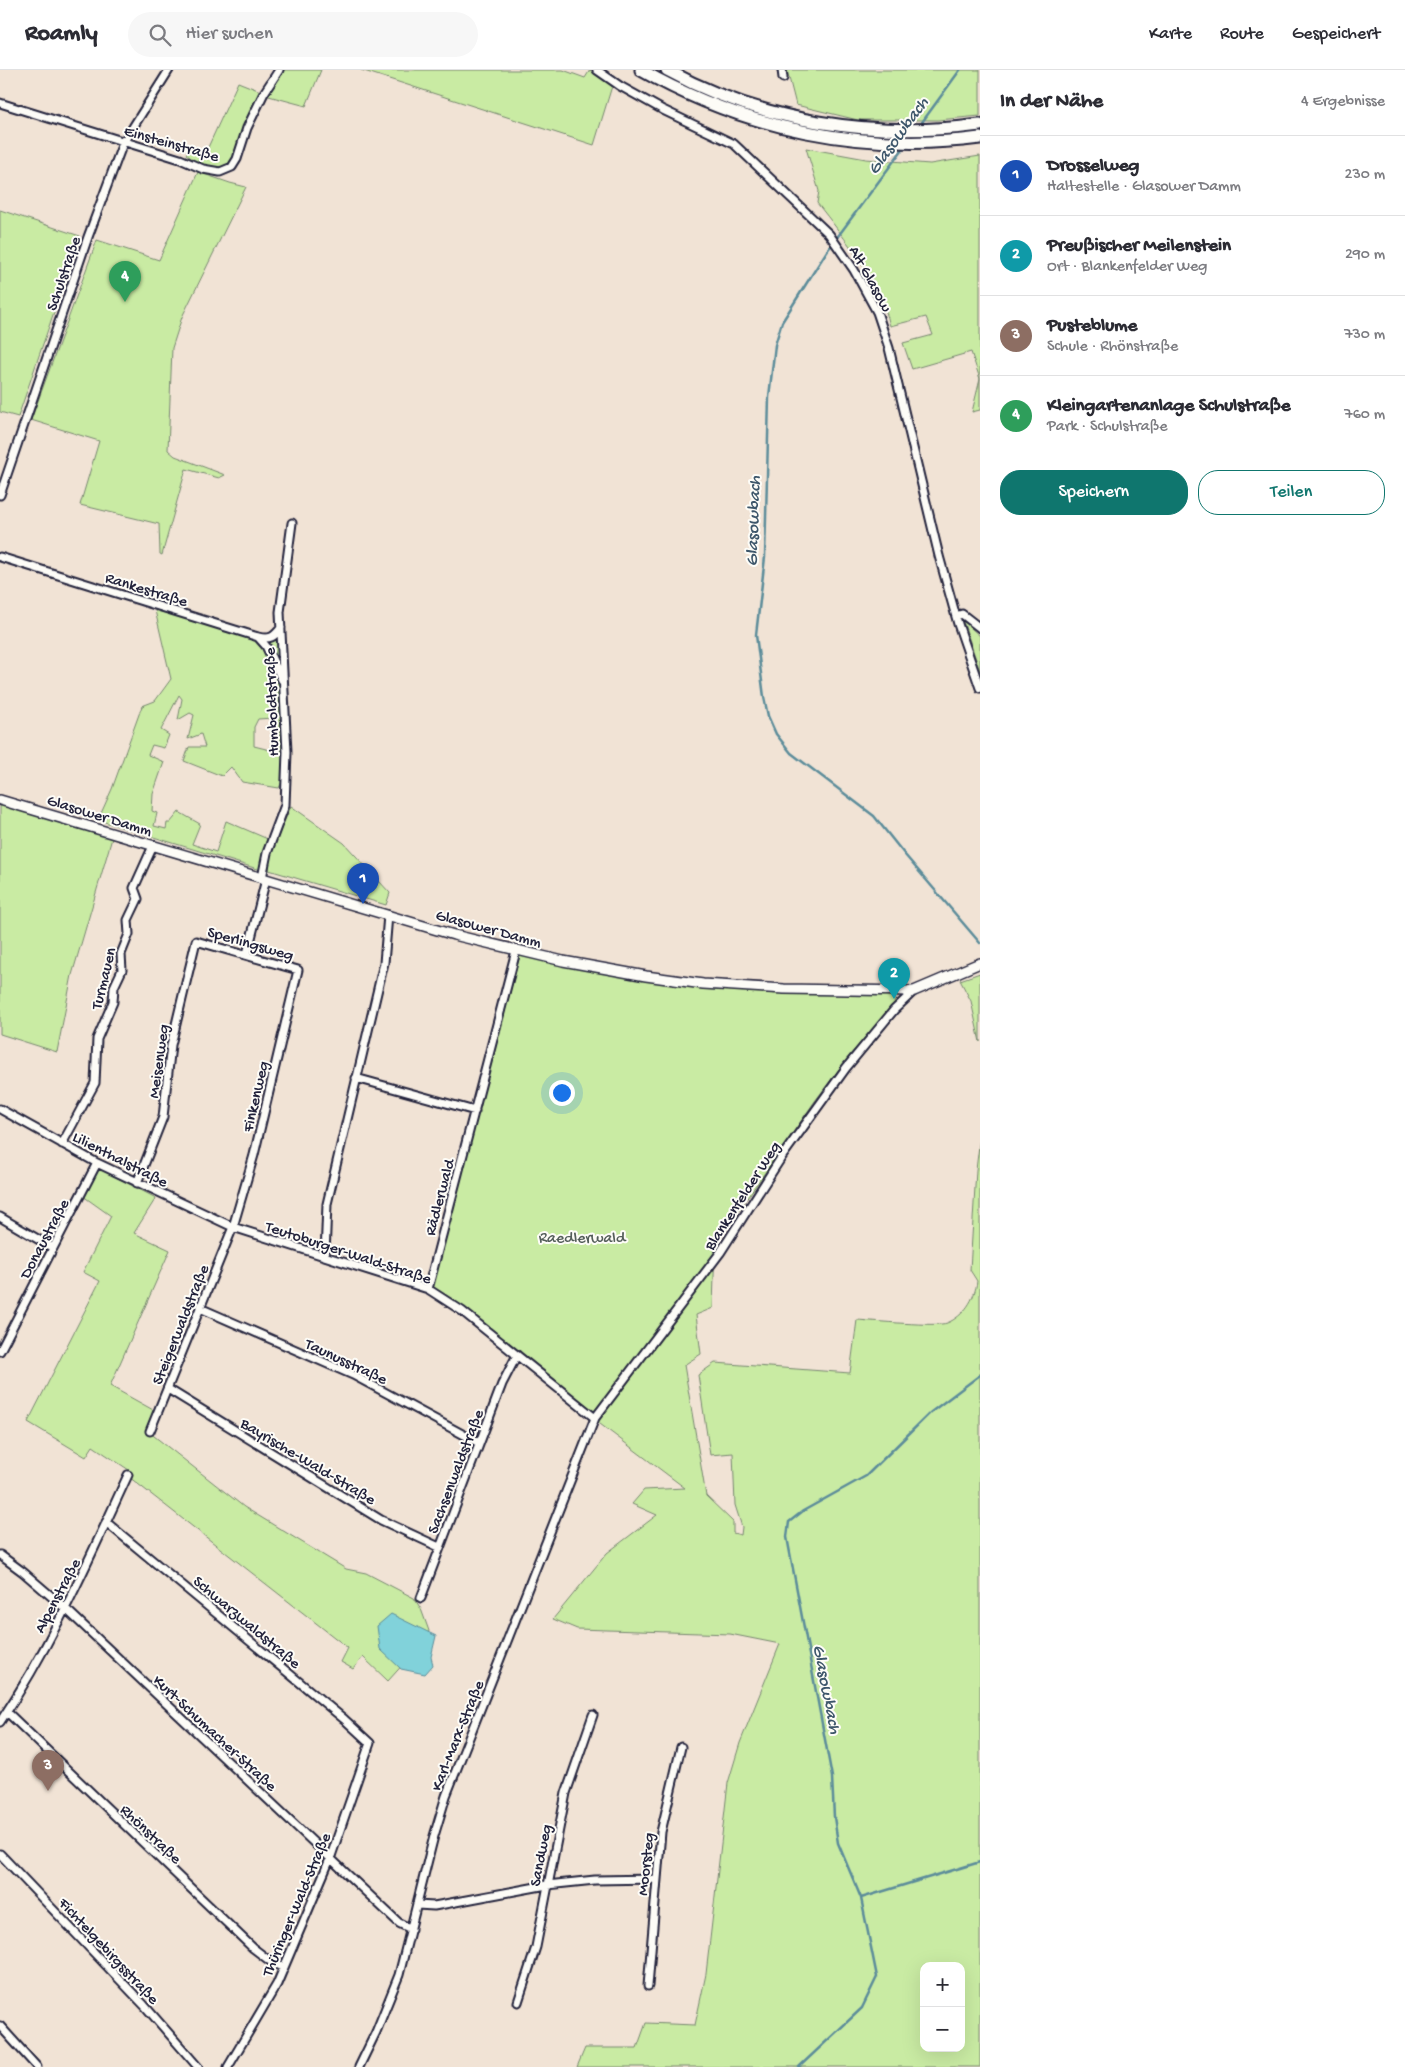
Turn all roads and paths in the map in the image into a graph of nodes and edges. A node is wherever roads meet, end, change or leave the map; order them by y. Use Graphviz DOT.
graph roads {
  1 [pos="169,70"];
  2 [pos="279,70"];
  3 [pos="597,70"];
  4 [pos="641,70"];
  5 [pos="667,70"];
  6 [pos="782,70"];
  7 [pos="783,78"];
  8 [pos="0,103"];
  9 [pos="980,125"];
  10 [pos="980,138"];
  11 [pos="123,142"];
  12 [pos="0,494"];
  13 [pos="292,523"];
  14 [pos="0,557"];
  15 [pos="956,616"];
  16 [pos="281,627"];
  17 [pos="980,628"];
  18 [pos="258,637"];
  19 [pos="284,684"];
  20 [pos="980,688"];
  21 [pos="0,800"];
  22 [pos="153,846"];
  23 [pos="264,879"];
  24 [pos="388,916"];
  25 [pos="196,941"];
  26 [pos="516,951"];
  27 [pos="247,954"];
  28 [pos="980,963"];
  29 [pos="298,970"];
  30 [pos="914,991"];
  31 [pos="356,1078"];
  32 [pos="0,1109"];
  33 [pos="475,1111"];
  34 [pos="62,1144"];
  35 [pos="97,1163"];
  36 [pos="137,1183"];
  37 [pos="0,1217"];
  38 [pos="233,1227"];
  39 [pos="53,1248"];
  40 [pos="325,1256"];
  41 [pos="428,1290"];
  42 [pos="200,1308"];
  43 [pos="0,1351"];
  44 [pos="517,1355"];
  45 [pos="168,1389"];
  46 [pos="595,1418"];
  47 [pos="150,1431"];
  48 [pos="479,1443"];
  49 [pos="128,1475"];
  50 [pos="106,1522"];
  51 [pos="439,1548"];
  52 [pos="0,1555"];
  53 [pos="421,1598"];
  54 [pos="66,1609"];
  55 [pos="7,1712"];
  56 [pos="593,1715"];
  57 [pos="0,1722"];
  58 [pos="370,1744"];
  59 [pos="681,1747"];
  60 [pos="0,1854"];
  61 [pos="330,1859"];
  62 [pos="656,1878"];
  63 [pos="547,1885"];
  64 [pos="417,1905"];
  65 [pos="411,1928"];
  66 [pos="283,1967"];
  67 [pos="648,1986"];
  68 [pos="518,2002"];
  69 [pos="0,2026"];
  70 [pos="37,2067"];
  71 [pos="198,2067"];
  72 [pos="228,2067"];
  73 [pos="359,2067"];
  1 -- 11 [label="street, Schulstraße"];
  2 -- 11 [label="street, Einsteinstraße"];
  3 -- 15 [label="street, Alt Glasow"];
  4 -- 10 [label="highway"];
  5 -- 9 [label="highway"];
  6 -- 7 [label="street"];
  8 -- 11 [label="street, Einsteinstraße"];
  11 -- 12 [label="street, Schulstraße"];
  13 -- 16 [label="street, Humboldtstraße"];
  14 -- 18 [label="street, Rankestraße"];
  15 -- 17 [label="street"];
  15 -- 20 [label="street, Alt Glasow"];
  16 -- 18 [label="street"];
  16 -- 19 [label="street, Humboldtstraße"];
  18 -- 19 [label="street"];
  19 -- 23 [label="street, Humboldtstraße"];
  21 -- 22 [label="street, Glasower Damm"];
  22 -- 23 [label="street, Glasower Damm"];
  22 -- 34 [label="street, Turmauen"];
  23 -- 24 [label="street, Glasower Damm"];
  23 -- 27 [label="street, Humboldtstraße"];
  24 -- 26 [label="street, Glasower Damm"];
  24 -- 31 [label="street"];
  25 -- 27 [label="street, Sperlingsweg"];
  25 -- 36 [label="street, Meisenweg"];
  26 -- 30 [label="street, Glasower Damm"];
  26 -- 33 [label="street, Rädlerwald"];
  27 -- 29 [label="street, Sperlingsweg"];
  28 -- 30 [label="street, Glasower Damm"];
  29 -- 38 [label="street, Finkenweg"];
  30 -- 46 [label="street, Blankenfelder Weg"];
  31 -- 33 [label="street"];
  31 -- 40 [label="street"];
  32 -- 34 [label="street, Lilienthalstraße"];
  33 -- 41 [label="street, Rädlerwald"];
  34 -- 35 [label="street, Lilienthalstraße"];
  35 -- 36 [label="street, Lilienthalstraße"];
  35 -- 39 [label="street, Donaustraße"];
  36 -- 38 [label="street, Lilienthalstraße"];
  37 -- 39 [label="street"];
  38 -- 40 [label="street, Teutoburger-Wald-Straße"];
  38 -- 42 [label="street, Steigerwaldstraße"];
  39 -- 43 [label="street, Donaustraße"];
  40 -- 41 [label="street, Teutoburger-Wald-Straße"];
  41 -- 44 [label="street, Teutoburger-Wald-Straße"];
  42 -- 45 [label="street, Steigerwaldstraße"];
  42 -- 48 [label="street, Taunusstraße"];
  44 -- 46 [label="street, Teutoburger-Wald-Straße"];
  44 -- 48 [label="street, Sachsenwaldstraße"];
  45 -- 47 [label="street, Steigerwaldstraße"];
  45 -- 51 [label="street, Bayrische-Wald-Straße"];
  46 -- 64 [label="street, Karl-Marx-Straße"];
  48 -- 51 [label="street, Sachsenwaldstraße"];
  49 -- 50 [label="street, Alpenstraße"];
  50 -- 54 [label="street, Alpenstraße"];
  50 -- 58 [label="street, Schwarzwaldstraße"];
  51 -- 53 [label="street, Sachsenwaldstraße"];
  52 -- 54 [label="street, Kurt-Schumacher-Straße"];
  54 -- 55 [label="street, Alpenstraße"];
  54 -- 61 [label="street, Kurt-Schumacher-Straße"];
  55 -- 57 [label="street, Alpenstraße"];
  55 -- 66 [label="street, Rhönstraße"];
  56 -- 63 [label="street, Sandweg"];
  58 -- 61 [label="street, Thüringer-Wald-Straße"];
  59 -- 62 [label="street, Moorsteg"];
  60 -- 71 [label="street, Fichtelgebirgsstraße"];
  61 -- 65 [label="street, Kurt-Schumacher-Straße"];
  61 -- 66 [label="street, Thüringer-Wald-Straße"];
  62 -- 63 [label="street"];
  62 -- 67 [label="street, Moorsteg"];
  63 -- 64 [label="street"];
  63 -- 68 [label="street, Sandweg"];
  64 -- 65 [label="street, Karl-Marx-Straße"];
  65 -- 73 [label="street, Karl-Marx-Straße"];
  66 -- 72 [label="street, Thüringer-Wald-Straße"];
  69 -- 70 [label="street"];
}
